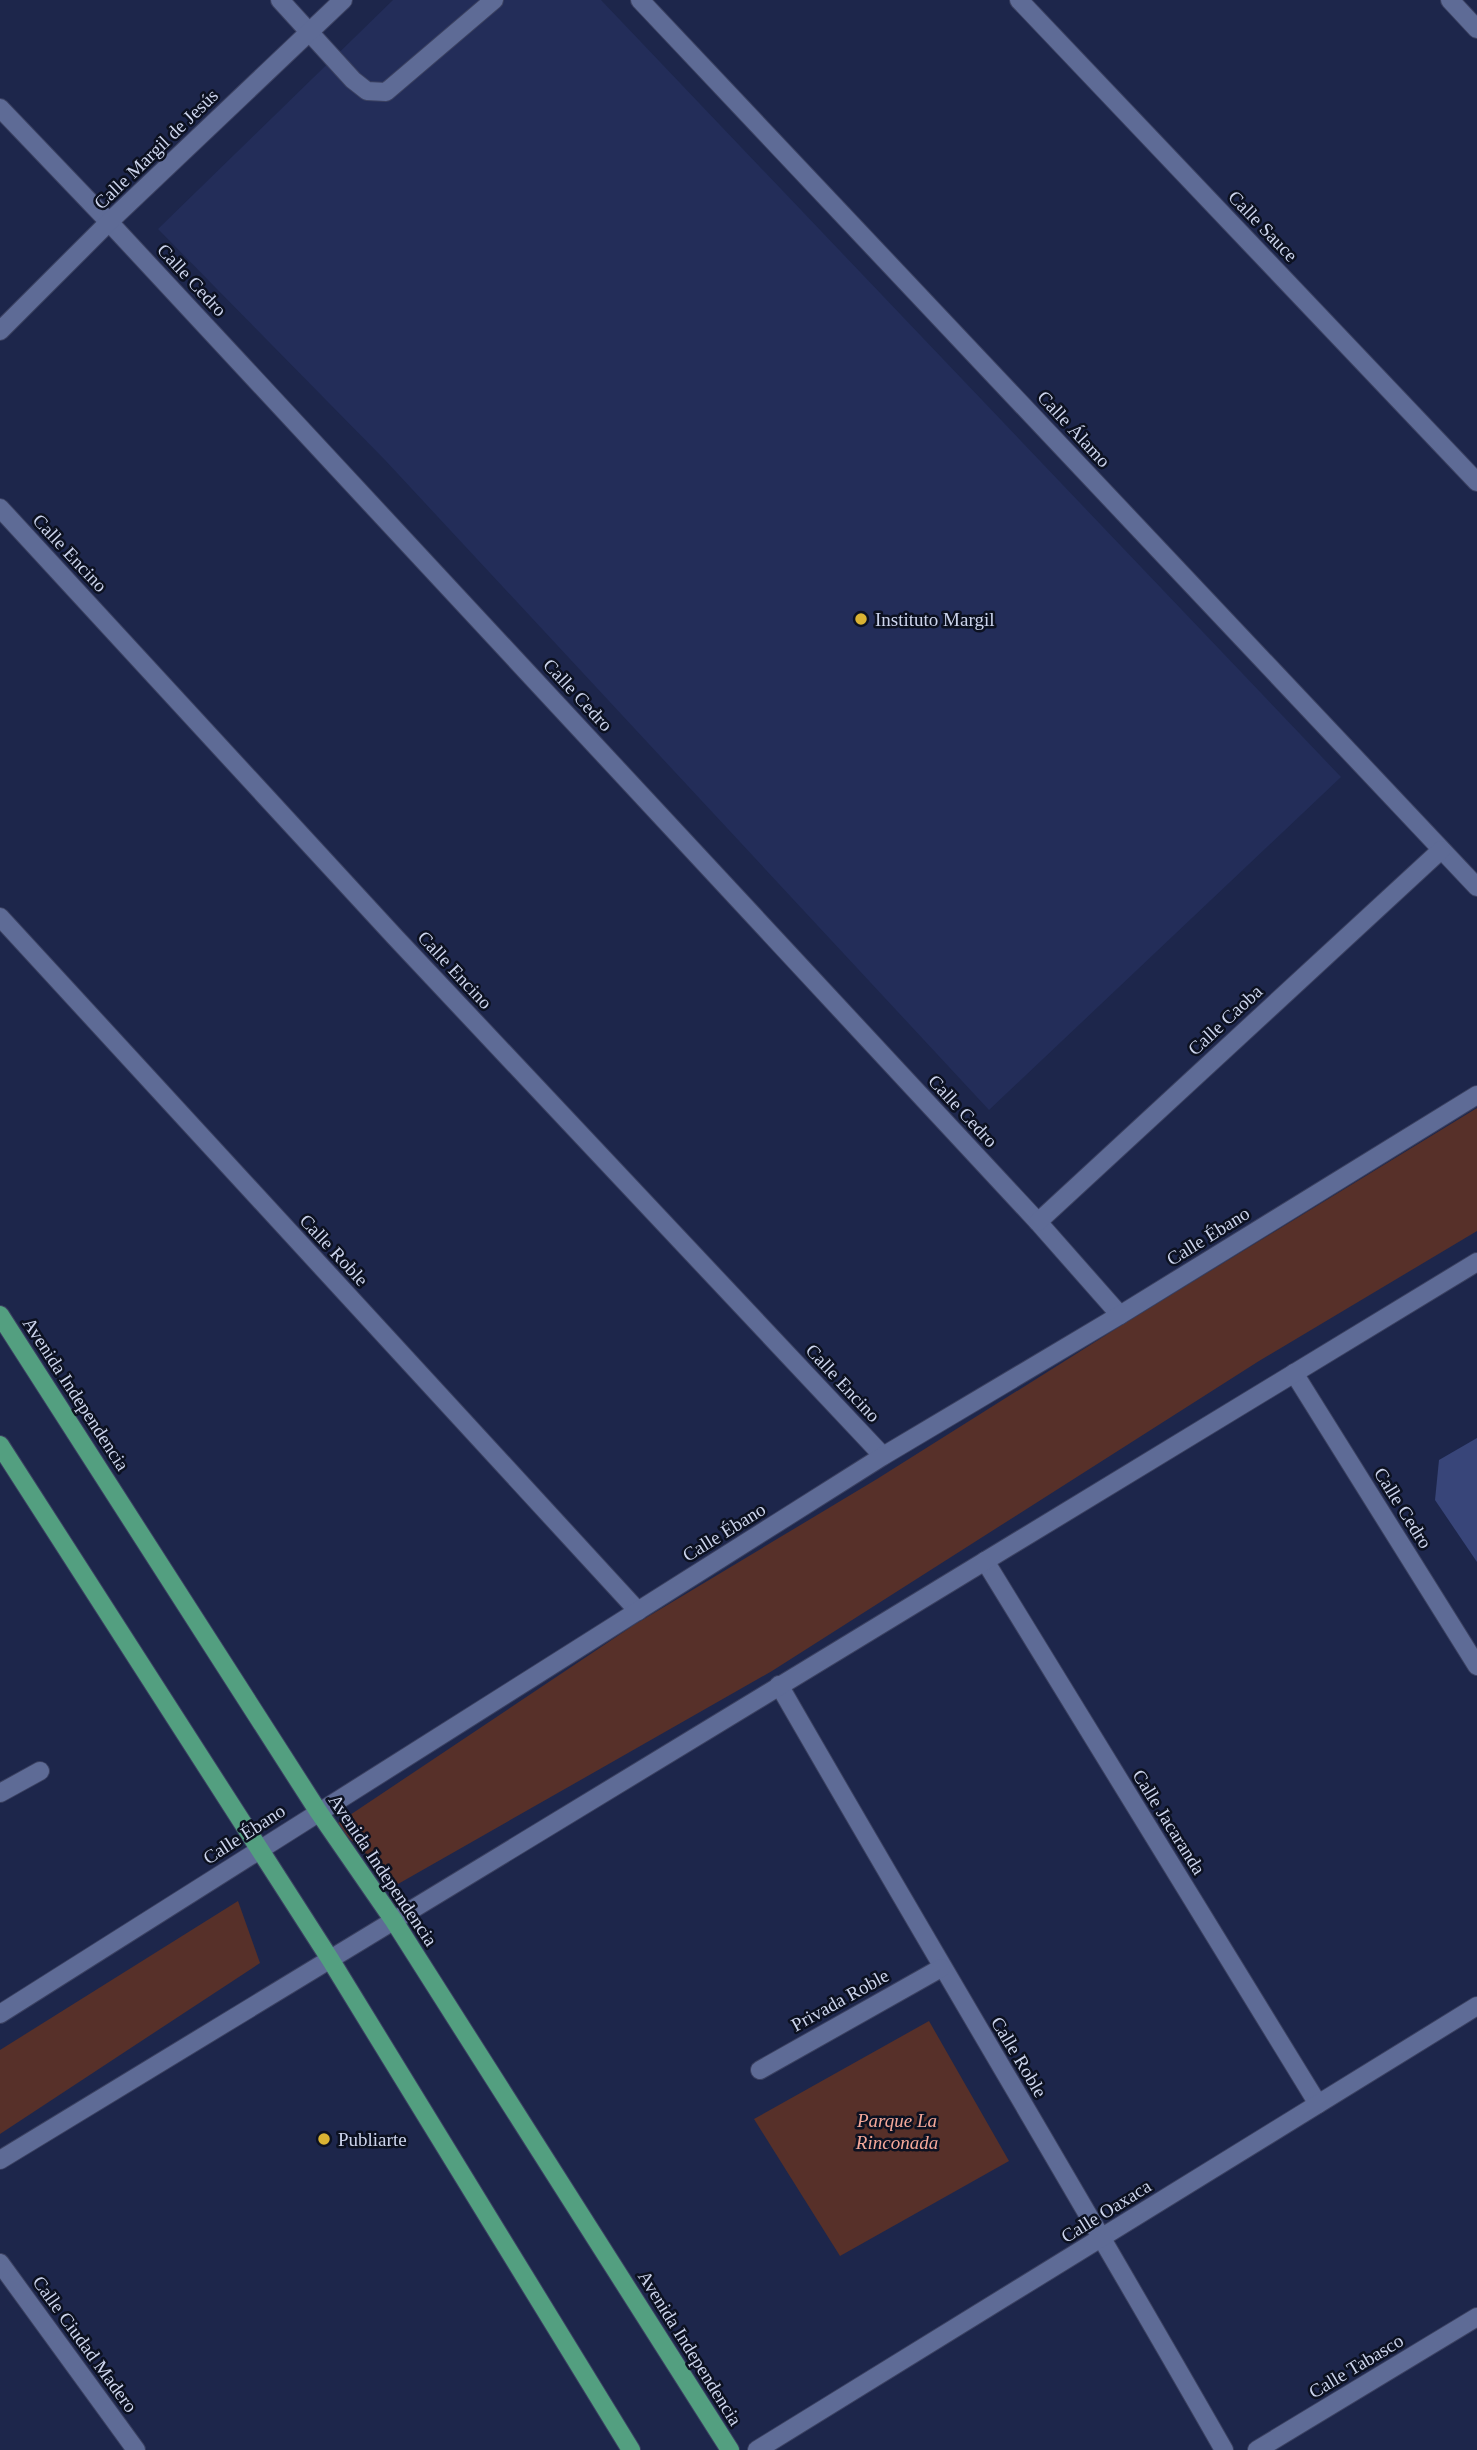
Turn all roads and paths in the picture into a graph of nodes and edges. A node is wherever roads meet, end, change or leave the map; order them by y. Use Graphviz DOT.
graph roads {
  1 [pos="281,0"];
  2 [pos="343,0"];
  3 [pos="494,0"];
  4 [pos="640,0"];
  5 [pos="1019,0"];
  6 [pos="1450,0"];
  7 [pos="1477,29"];
  8 [pos="310,31"];
  9 [pos="0,108"];
  10 [pos="109,222"];
  11 [pos="0,331"];
  12 [pos="1477,482"];
  13 [pos="0,508"];
  14 [pos="1441,850"];
  15 [pos="1477,887"];
  16 [pos="0,917"];
  17 [pos="1477,1095"];
  18 [pos="1038,1222"];
  19 [pos="1477,1262"];
  20 [pos="0,1315"];
  21 [pos="1120,1315"];
  22 [pos="1294,1373"];
  23 [pos="0,1445"];
  24 [pos="883,1456"];
  25 [pos="985,1561"];
  26 [pos="638,1611"];
  27 [pos="1477,1666"];
  28 [pos="779,1685"];
  29 [pos="40,1771"];
  30 [pos="0,1793"];
  31 [pos="318,1811"];
  32 [pos="260,1850"];
  33 [pos="394,1922"];
  34 [pos="330,1959"];
  35 [pos="941,1968"];
  36 [pos="1477,2006"];
  37 [pos="0,2014"];
  38 [pos="760,2070"];
  39 [pos="1318,2104"];
  40 [pos="0,2160"];
  41 [pos="1103,2238"];
  42 [pos="0,2263"];
  43 [pos="1477,2317"];
  44 [pos="136,2450"];
  45 [pos="631,2450"];
  46 [pos="730,2450"];
  47 [pos="757,2450"];
  48 [pos="1224,2450"];
  49 [pos="1257,2450"];
  1 -- 8 [label="street"];
  2 -- 8 [label="street, Calle Margil de Jesús"];
  3 -- 8 [label="street"];
  4 -- 14 [label="street, Calle Álamo"];
  5 -- 12 [label="street, Calle Sauce"];
  6 -- 7 [label="street"];
  8 -- 10 [label="street, Calle Margil de Jesús"];
  9 -- 10 [label="street, Calle Cedro"];
  10 -- 11 [label="street, Calle Margil de Jesús"];
  10 -- 18 [label="street, Calle Cedro"];
  13 -- 24 [label="street, Calle Encino"];
  14 -- 15 [label="street, Calle Álamo"];
  14 -- 18 [label="street, Calle Caoba"];
  16 -- 26 [label="street, Calle Roble"];
  17 -- 21 [label="street, Calle Ébano"];
  18 -- 21 [label="street, Calle Cedro"];
  19 -- 22 [label="street"];
  20 -- 31 [label="main road, Avenida Independencia"];
  21 -- 24 [label="street, Calle Ébano"];
  22 -- 25 [label="street"];
  22 -- 27 [label="street, Calle Cedro"];
  23 -- 32 [label="main road"];
  24 -- 26 [label="street, Calle Ébano"];
  25 -- 28 [label="street"];
  25 -- 39 [label="street, Calle Jacaranda"];
  26 -- 31 [label="street, Calle Ébano"];
  28 -- 33 [label="street"];
  28 -- 35 [label="street, Calle Roble"];
  29 -- 30 [label="street"];
  31 -- 32 [label="street, Calle Ébano"];
  31 -- 33 [label="main road, Avenida Independencia"];
  32 -- 34 [label="main road"];
  32 -- 37 [label="street, Calle Ébano"];
  33 -- 34 [label="street"];
  33 -- 46 [label="main road, Avenida Independencia"];
  34 -- 40 [label="street"];
  34 -- 45 [label="main road"];
  35 -- 38 [label="street, Privada Roble"];
  35 -- 41 [label="street, Calle Roble"];
  36 -- 39 [label="street, Calle Oaxaca"];
  39 -- 41 [label="street, Calle Oaxaca"];
  41 -- 47 [label="street, Calle Oaxaca"];
  41 -- 48 [label="street, Calle Roble"];
  42 -- 44 [label="street, Calle Ciudad Madero"];
  43 -- 49 [label="street, Calle Tabasco"];
}
